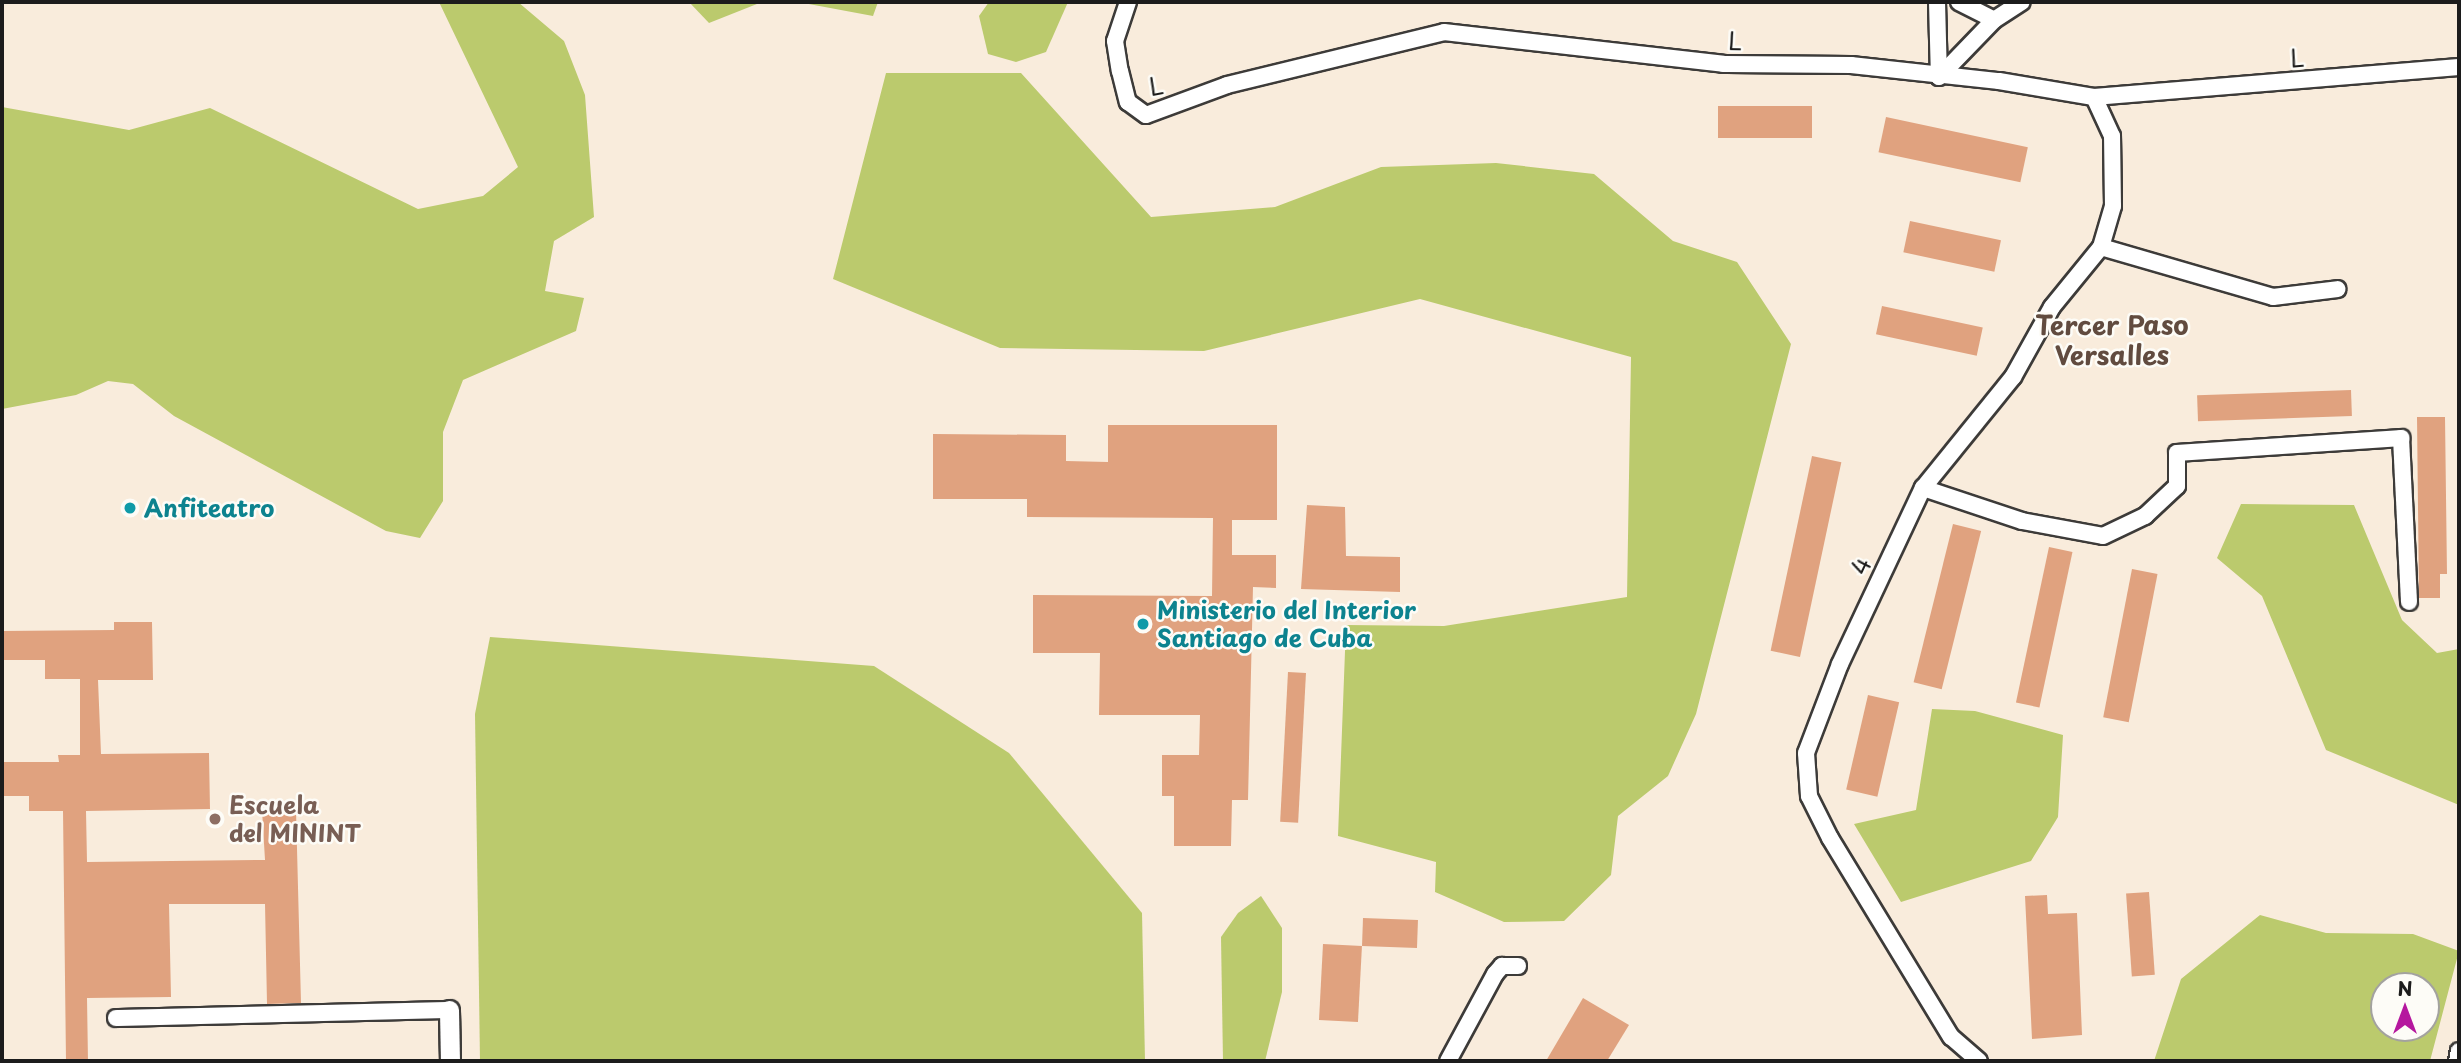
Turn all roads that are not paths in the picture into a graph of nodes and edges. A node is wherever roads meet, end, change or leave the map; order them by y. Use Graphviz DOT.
graph roads {
  1 [pos="1128,2"];
  2 [pos="1937,2"];
  3 [pos="1958,2"];
  4 [pos="2022,2"];
  5 [pos="1994,20"];
  6 [pos="2459,67"];
  7 [pos="1939,77"];
  8 [pos="2094,97"];
  9 [pos="2101,247"];
  10 [pos="2338,289"];
  11 [pos="1923,488"];
  12 [pos="2409,602"];
  13 [pos="1518,966"];
  14 [pos="449,1010"];
  15 [pos="116,1018"];
  16 [pos="2459,1051"];
  17 [pos="450,1061"];
  18 [pos="1448,1061"];
  19 [pos="1979,1061"];
  20 [pos="2457,1061"];
  1 -- 7 [label="street, L"];
  2 -- 7 [label="street"];
  3 -- 5 [label="street"];
  4 -- 5 [label="street"];
  5 -- 7 [label="street"];
  6 -- 8 [label="street, L"];
  7 -- 8 [label="street, L"];
  8 -- 9 [label="street, 4"];
  9 -- 10 [label="street"];
  9 -- 11 [label="street, 4"];
  11 -- 12 [label="street"];
  11 -- 19 [label="street, 4"];
  13 -- 18 [label="street"];
  14 -- 15 [label="street"];
  14 -- 17 [label="street"];
  16 -- 20 [label="street"];
}
